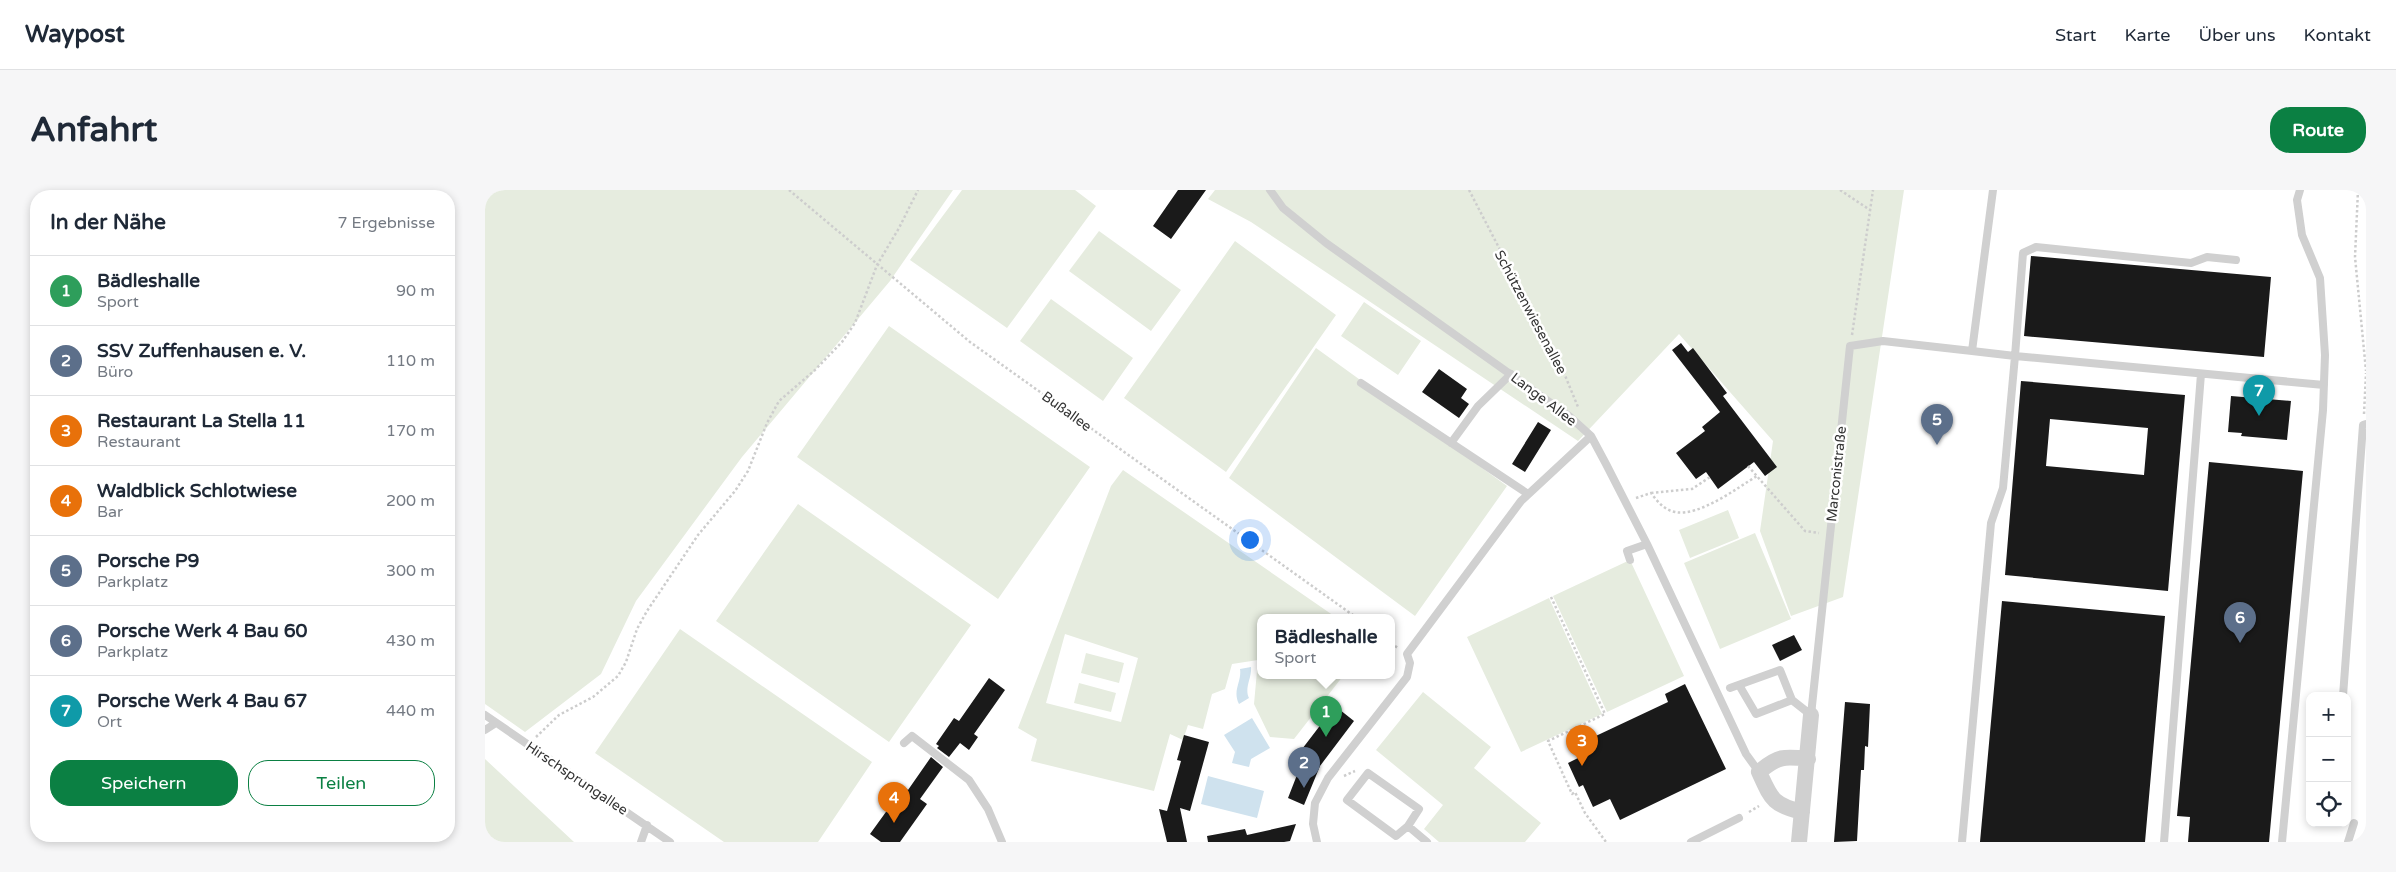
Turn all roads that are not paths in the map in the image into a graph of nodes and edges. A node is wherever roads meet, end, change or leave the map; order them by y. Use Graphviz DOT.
graph roads {
  1 [pos="1270,190"];
  2 [pos="1993,190"];
  3 [pos="2299,190"];
  4 [pos="2236,260"];
  5 [pos="1972,351"];
  6 [pos="2015,356"];
  7 [pos="1511,374"];
  8 [pos="2201,374"];
  9 [pos="1361,383"];
  10 [pos="2324,385"];
  11 [pos="2365,424"];
  12 [pos="1591,436"];
  13 [pos="1451,443"];
  14 [pos="1528,494"];
  15 [pos="1647,544"];
  16 [pos="1630,560"];
  17 [pos="1739,685"];
  18 [pos="1730,688"];
  19 [pos="2343,692"];
  20 [pos="1792,700"];
  21 [pos="485,714"];
  22 [pos="1811,715"];
  23 [pos="497,723"];
  24 [pos="485,730"];
  25 [pos="904,743"];
  26 [pos="1808,759"];
  27 [pos="1759,772"];
  28 [pos="1802,812"];
  29 [pos="1739,818"];
  30 [pos="2355,823"];
  31 [pos="647,825"];
  32 [pos="1408,826"];
  33 [pos="641,842"];
  34 [pos="670,842"];
  35 [pos="1002,842"];
  36 [pos="1317,842"];
  37 [pos="1427,842"];
  38 [pos="1691,842"];
  39 [pos="1799,842"];
  40 [pos="1962,842"];
  41 [pos="2164,842"];
  42 [pos="2282,842"];
  43 [pos="2348,842"];
  1 -- 7 [label="lane, Lange Allee"];
  2 -- 5 [label="lane"];
  3 -- 10 [label="lane"];
  4 -- 6 [label="lane"];
  5 -- 6 [label="lane"];
  5 -- 22 [label="lane, Marconistraße"];
  6 -- 8 [label="lane"];
  6 -- 40 [label="lane"];
  7 -- 12 [label="lane, Lange Allee"];
  7 -- 13 [label="lane"];
  8 -- 10 [label="lane"];
  8 -- 41 [label="lane"];
  9 -- 13 [label="lane"];
  10 -- 42 [label="lane"];
  11 -- 19 [label="lane"];
  12 -- 14 [label="lane"];
  12 -- 15 [label="lane, Lange Allee"];
  13 -- 14 [label="lane"];
  14 -- 36 [label="lane"];
  15 -- 16 [label="lane"];
  15 -- 27 [label="lane, Lange Allee"];
  17 -- 18 [label="lane"];
  17 -- 20 [label="lane"];
  17 -- 20 [label="lane"];
  20 -- 22 [label="lane"];
  21 -- 23 [label="lane, Hirschsprungallee"];
  22 -- 26 [label="street, Marconistraße"];
  23 -- 24 [label="lane"];
  23 -- 31 [label="lane, Hirschsprungallee"];
  25 -- 35 [label="lane"];
  26 -- 27 [label="street"];
  26 -- 28 [label="street, Marconistraße"];
  27 -- 28 [label="street"];
  28 -- 39 [label="street, Marconistraße"];
  29 -- 38 [label="lane"];
  30 -- 43 [label="lane"];
  31 -- 33 [label="lane"];
  31 -- 34 [label="lane, Hirschsprungallee"];
  32 -- 32 [label="lane"];
  32 -- 37 [label="lane"];
}
